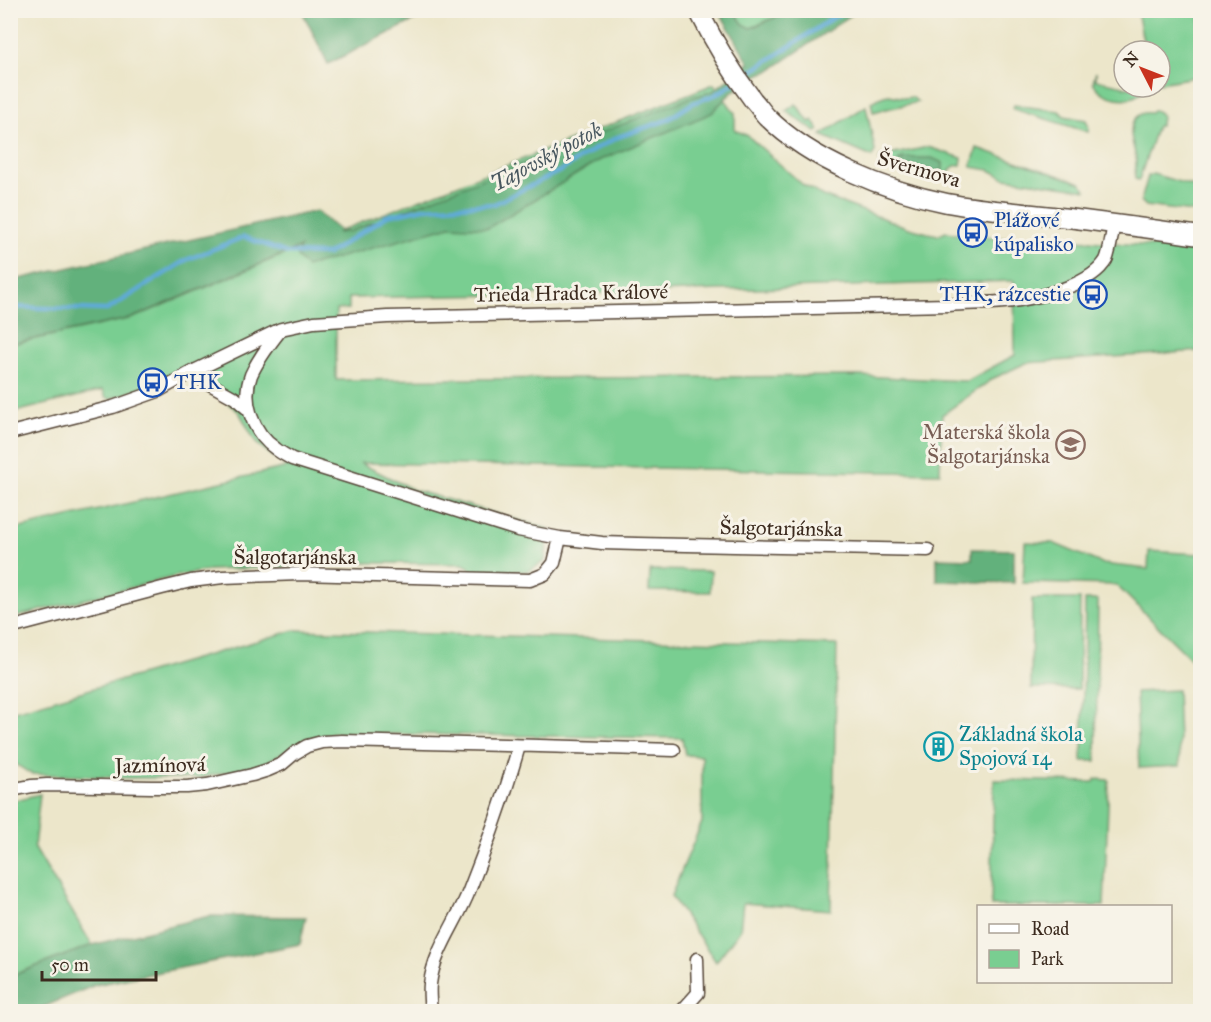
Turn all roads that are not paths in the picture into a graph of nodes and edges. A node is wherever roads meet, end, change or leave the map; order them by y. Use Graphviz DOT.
graph roads {
  1 [pos="698,10"];
  2 [pos="1114,223"];
  3 [pos="1200,236"];
  4 [pos="281,329"];
  5 [pos="190,373"];
  6 [pos="249,410"];
  7 [pos="10,433"];
  8 [pos="560,538"];
  9 [pos="928,550"];
  10 [pos="10,628"];
  11 [pos="519,746"];
  12 [pos="674,750"];
  13 [pos="10,790"];
  14 [pos="698,959"];
  15 [pos="431,1011"];
  16 [pos="681,1011"];
  1 -- 2 [label="street, Švermova"];
  2 -- 3 [label="street, Švermova"];
  2 -- 4 [label="street, Trieda Hradca Králové"];
  4 -- 5 [label="street, Trieda Hradca Králové"];
  4 -- 6 [label="street, Šalgotarjánska"];
  5 -- 6 [label="street, Šalgotarjánska"];
  5 -- 7 [label="street, Trieda Hradca Králové"];
  6 -- 8 [label="street, Šalgotarjánska"];
  8 -- 9 [label="street, Šalgotarjánska"];
  8 -- 10 [label="street, Šalgotarjánska"];
  11 -- 12 [label="street, Jazmínová"];
  11 -- 13 [label="street, Jazmínová"];
  11 -- 15 [label="street"];
  14 -- 16 [label="street"];
}
